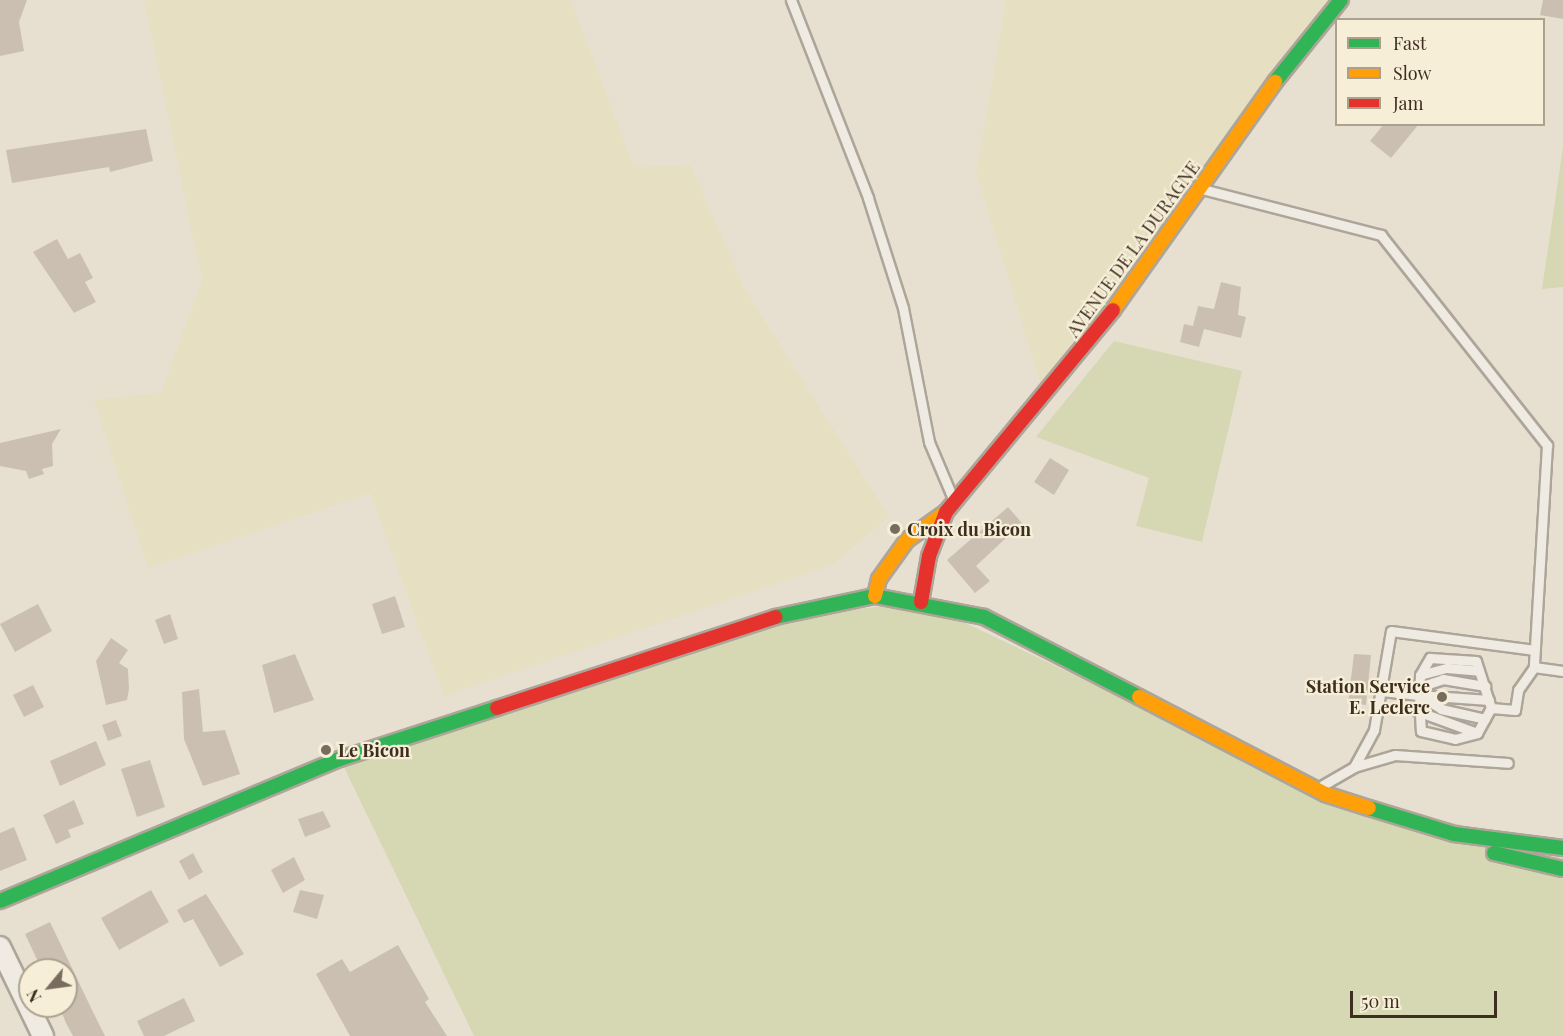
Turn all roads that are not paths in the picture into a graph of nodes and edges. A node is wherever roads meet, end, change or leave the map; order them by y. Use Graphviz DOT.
graph roads {
  1 [pos="791,0"];
  2 [pos="1341,0"];
  3 [pos="1198,188"];
  4 [pos="950,507"];
  5 [pos="875,596"];
  6 [pos="921,602"];
  7 [pos="1535,650"];
  8 [pos="1534,667"];
  9 [pos="1479,671"];
  10 [pos="1563,671"];
  11 [pos="1420,675"];
  12 [pos="1485,686"];
  13 [pos="1381,691"];
  14 [pos="1419,691"];
  15 [pos="1490,704"];
  16 [pos="1417,711"];
  17 [pos="1485,719"];
  18 [pos="1477,733"];
  19 [pos="1508,763"];
  20 [pos="1354,767"];
  21 [pos="1309,786"];
  22 [pos="1335,797"];
  23 [pos="1563,848"];
  24 [pos="1563,867"];
  25 [pos="0,901"];
  26 [pos="0,947"];
  27 [pos="42,1036"];
  1 -- 4 [label="lane"];
  2 -- 3 [label="main road, AVENUE DE LA DURAGNE"];
  3 -- 4 [label="main road, AVENUE DE LA DURAGNE"];
  3 -- 7 [label="lane"];
  4 -- 5 [label="main road, AVENUE DE LA DURAGNE"];
  4 -- 6 [label="main road, AVENUE DE LA DURAGNE"];
  5 -- 6 [label="main road"];
  5 -- 25 [label="main road"];
  6 -- 21 [label="main road"];
  7 -- 8 [label="lane"];
  7 -- 13 [label="lane"];
  8 -- 10 [label="lane"];
  8 -- 15 [label="lane"];
  9 -- 11 [label="lane"];
  9 -- 11 [label="lane"];
  9 -- 12 [label="lane"];
  11 -- 14 [label="lane"];
  12 -- 14 [label="lane"];
  12 -- 15 [label="lane"];
  13 -- 14 [label="lane"];
  13 -- 20 [label="lane"];
  14 -- 15 [label="lane"];
  14 -- 16 [label="lane"];
  14 -- 17 [label="lane"];
  15 -- 17 [label="lane"];
  16 -- 18 [label="lane"];
  16 -- 18 [label="lane"];
  17 -- 18 [label="lane"];
  19 -- 20 [label="lane"];
  20 -- 21 [label="lane"];
  21 -- 22 [label="main road"];
  22 -- 23 [label="main road"];
  22 -- 24 [label="main road"];
  26 -- 27 [label="street"];
}
